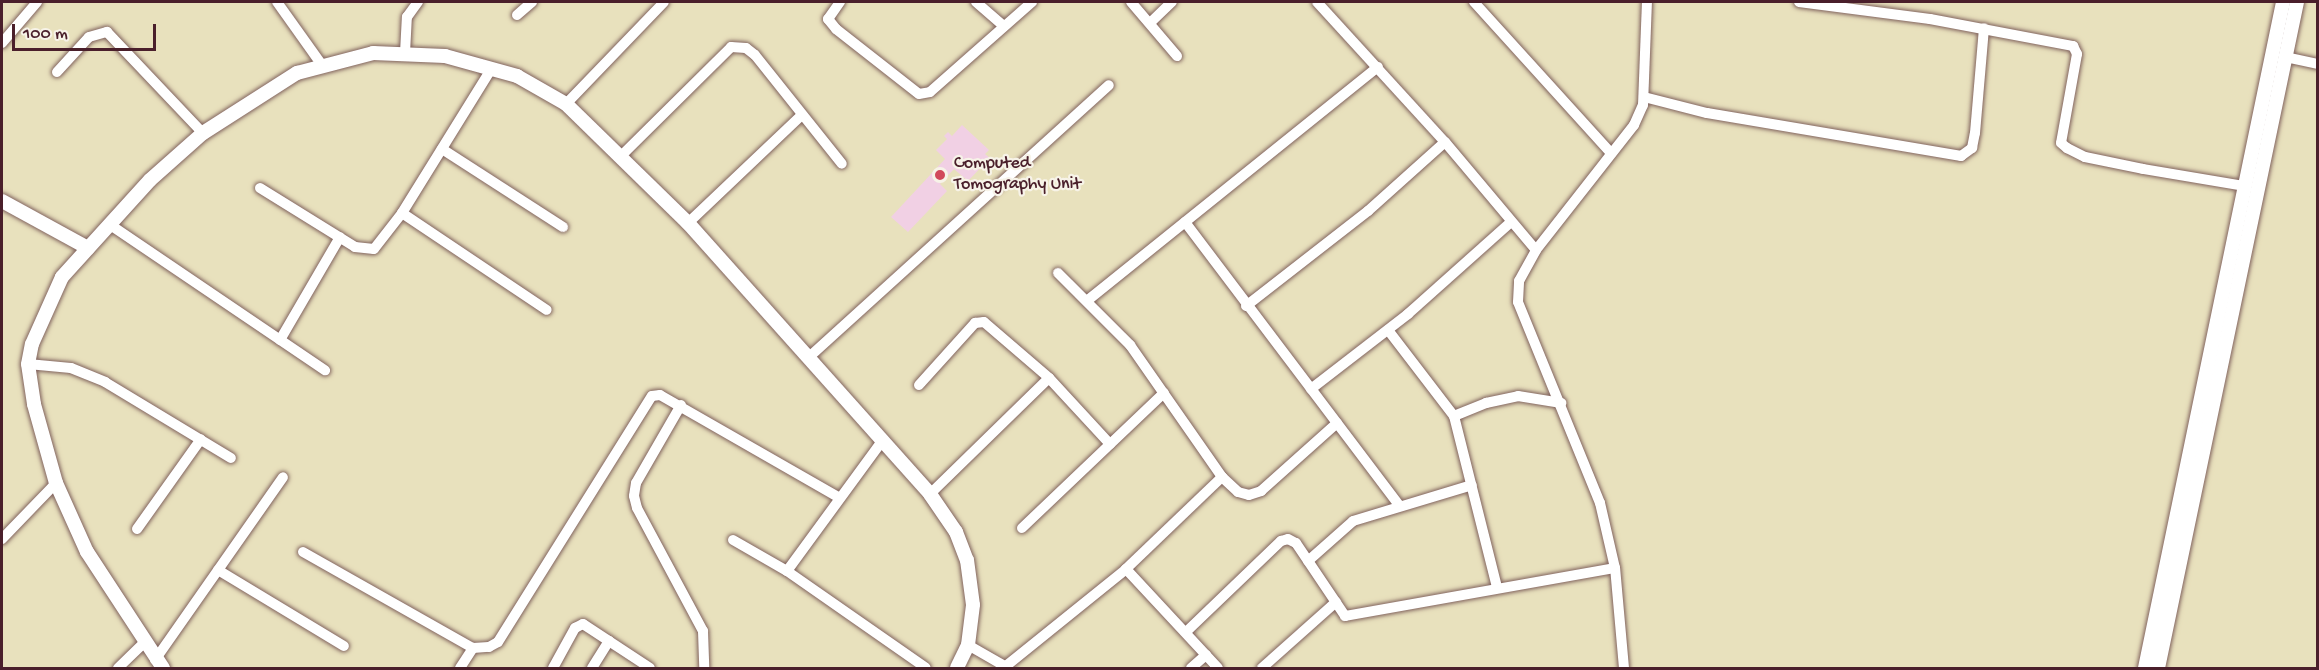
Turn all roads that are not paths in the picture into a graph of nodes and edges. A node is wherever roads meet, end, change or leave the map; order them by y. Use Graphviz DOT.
graph roads {
  1 [pos="37,2"];
  2 [pos="277,2"];
  3 [pos="418,2"];
  4 [pos="532,2"];
  5 [pos="664,2"];
  6 [pos="840,2"];
  7 [pos="976,2"];
  8 [pos="1032,2"];
  9 [pos="1131,2"];
  10 [pos="1173,2"];
  11 [pos="1317,2"];
  12 [pos="1474,2"];
  13 [pos="1647,2"];
  14 [pos="1799,2"];
  15 [pos="2283,2"];
  16 [pos="2297,2"];
  17 [pos="517,15"];
  18 [pos="1150,22"];
  19 [pos="1004,26"];
  20 [pos="1984,28"];
  21 [pos="2,43"];
  22 [pos="405,53"];
  23 [pos="1177,56"];
  24 [pos="2285,57"];
  25 [pos="2318,64"];
  26 [pos="322,65"];
  27 [pos="1378,67"];
  28 [pos="492,68"];
  29 [pos="57,72"];
  30 [pos="1109,86"];
  31 [pos="1644,97"];
  32 [pos="566,104"];
  33 [pos="802,115"];
  34 [pos="203,133"];
  35 [pos="1445,142"];
  36 [pos="442,149"];
  37 [pos="1611,153"];
  38 [pos="621,156"];
  39 [pos="842,164"];
  40 [pos="2245,186"];
  41 [pos="260,188"];
  42 [pos="2,201"];
  43 [pos="402,213"];
  44 [pos="1185,222"];
  45 [pos="1511,222"];
  46 [pos="688,223"];
  47 [pos="109,224"];
  48 [pos="563,227"];
  49 [pos="340,237"];
  50 [pos="88,248"];
  51 [pos="1536,250"];
  52 [pos="1058,273"];
  53 [pos="1088,300"];
  54 [pos="1246,306"];
  55 [pos="547,310"];
  56 [pos="1388,330"];
  57 [pos="280,340"];
  58 [pos="808,358"];
  59 [pos="28,364"];
  60 [pos="325,370"];
  61 [pos="1049,378"];
  62 [pos="919,384"];
  63 [pos="1311,389"];
  64 [pos="1164,393"];
  65 [pos="1561,403"];
  66 [pos="681,405"];
  67 [pos="1454,416"];
  68 [pos="1337,423"];
  69 [pos="201,439"];
  70 [pos="883,440"];
  71 [pos="1110,444"];
  72 [pos="231,458"];
  73 [pos="283,477"];
  74 [pos="1222,477"];
  75 [pos="56,483"];
  76 [pos="1473,485"];
  77 [pos="930,494"];
  78 [pos="840,498"];
  79 [pos="1399,505"];
  80 [pos="1022,528"];
  81 [pos="137,529"];
  82 [pos="2,539"];
  83 [pos="733,540"];
  84 [pos="303,552"];
  85 [pos="1308,561"];
  86 [pos="1615,568"];
  87 [pos="1126,569"];
  88 [pos="218,570"];
  89 [pos="787,571"];
  90 [pos="1497,587"];
  91 [pos="1336,602"];
  92 [pos="1185,632"];
  93 [pos="609,642"];
  94 [pos="143,644"];
  95 [pos="968,645"];
  96 [pos="344,646"];
  97 [pos="473,648"];
  98 [pos="1206,655"];
  99 [pos="159,664"];
  100 [pos="1007,667"];
  101 [pos="1621,668"];
  102 [pos="118,669"];
  103 [pos="460,669"];
  104 [pos="553,669"];
  105 [pos="592,669"];
  106 [pos="650,669"];
  107 [pos="704,669"];
  108 [pos="926,669"];
  109 [pos="957,669"];
  110 [pos="1191,669"];
  111 [pos="1218,669"];
  112 [pos="1263,669"];
  113 [pos="2145,669"];
  114 [pos="2158,669"];
  1 -- 21 [label="street"];
  2 -- 26 [label="street"];
  3 -- 22 [label="street"];
  4 -- 17 [label="street"];
  5 -- 32 [label="street"];
  6 -- 19 [label="street"];
  7 -- 19 [label="street"];
  8 -- 19 [label="street"];
  9 -- 18 [label="street"];
  10 -- 18 [label="street"];
  11 -- 27 [label="street"];
  12 -- 37 [label="street"];
  13 -- 31 [label="street"];
  14 -- 20 [label="street"];
  15 -- 40 [label="street"];
  16 -- 24 [label="street"];
  18 -- 23 [label="street"];
  20 -- 31 [label="street"];
  20 -- 40 [label="street"];
  22 -- 26 [label="street"];
  22 -- 28 [label="street"];
  24 -- 25 [label="street"];
  24 -- 114 [label="street"];
  26 -- 34 [label="street"];
  27 -- 35 [label="street"];
  27 -- 44 [label="street"];
  28 -- 32 [label="street"];
  28 -- 36 [label="street"];
  29 -- 34 [label="street"];
  30 -- 58 [label="street"];
  31 -- 37 [label="street"];
  32 -- 38 [label="street"];
  33 -- 38 [label="street"];
  33 -- 39 [label="street"];
  33 -- 46 [label="street"];
  34 -- 47 [label="street"];
  35 -- 45 [label="street"];
  35 -- 54 [label="street"];
  36 -- 43 [label="street"];
  36 -- 48 [label="street"];
  37 -- 51 [label="street"];
  38 -- 46 [label="street"];
  40 -- 113 [label="street"];
  41 -- 49 [label="street"];
  42 -- 50 [label="street"];
  43 -- 49 [label="street"];
  43 -- 55 [label="street"];
  44 -- 53 [label="street"];
  44 -- 54 [label="street"];
  45 -- 51 [label="street"];
  45 -- 56 [label="street"];
  46 -- 58 [label="street"];
  47 -- 50 [label="street"];
  47 -- 57 [label="street"];
  49 -- 57 [label="street"];
  50 -- 59 [label="street"];
  51 -- 65 [label="street"];
  52 -- 53 [label="street"];
  53 -- 64 [label="street"];
  54 -- 63 [label="street"];
  56 -- 63 [label="street"];
  56 -- 67 [label="street"];
  57 -- 60 [label="street"];
  58 -- 70 [label="street"];
  59 -- 69 [label="street"];
  59 -- 75 [label="street"];
  61 -- 62 [label="street"];
  61 -- 71 [label="street"];
  61 -- 77 [label="street"];
  63 -- 68 [label="street"];
  64 -- 71 [label="street"];
  64 -- 74 [label="street"];
  65 -- 67 [label="street"];
  65 -- 86 [label="street"];
  66 -- 78 [label="street"];
  66 -- 97 [label="street"];
  66 -- 107 [label="street"];
  67 -- 76 [label="street"];
  68 -- 74 [label="street"];
  68 -- 79 [label="street"];
  69 -- 72 [label="street"];
  69 -- 81 [label="street"];
  70 -- 77 [label="street"];
  70 -- 78 [label="street"];
  71 -- 80 [label="street"];
  73 -- 88 [label="street"];
  74 -- 87 [label="street"];
  75 -- 82 [label="street"];
  75 -- 94 [label="street"];
  76 -- 79 [label="street"];
  76 -- 90 [label="street"];
  77 -- 95 [label="street"];
  78 -- 89 [label="street"];
  79 -- 85 [label="street"];
  83 -- 89 [label="street"];
  84 -- 97 [label="street"];
  85 -- 91 [label="street"];
  85 -- 92 [label="street"];
  86 -- 90 [label="street"];
  86 -- 101 [label="street"];
  87 -- 92 [label="street"];
  87 -- 100 [label="street"];
  88 -- 96 [label="street"];
  88 -- 99 [label="street"];
  89 -- 108 [label="street"];
  90 -- 91 [label="street"];
  91 -- 112 [label="street"];
  92 -- 98 [label="street"];
  93 -- 104 [label="street"];
  93 -- 105 [label="street"];
  93 -- 106 [label="street"];
  94 -- 99 [label="street"];
  94 -- 102 [label="street"];
  95 -- 100 [label="street"];
  95 -- 109 [label="street"];
  97 -- 103 [label="street"];
  98 -- 110 [label="street"];
  98 -- 111 [label="street"];
}
